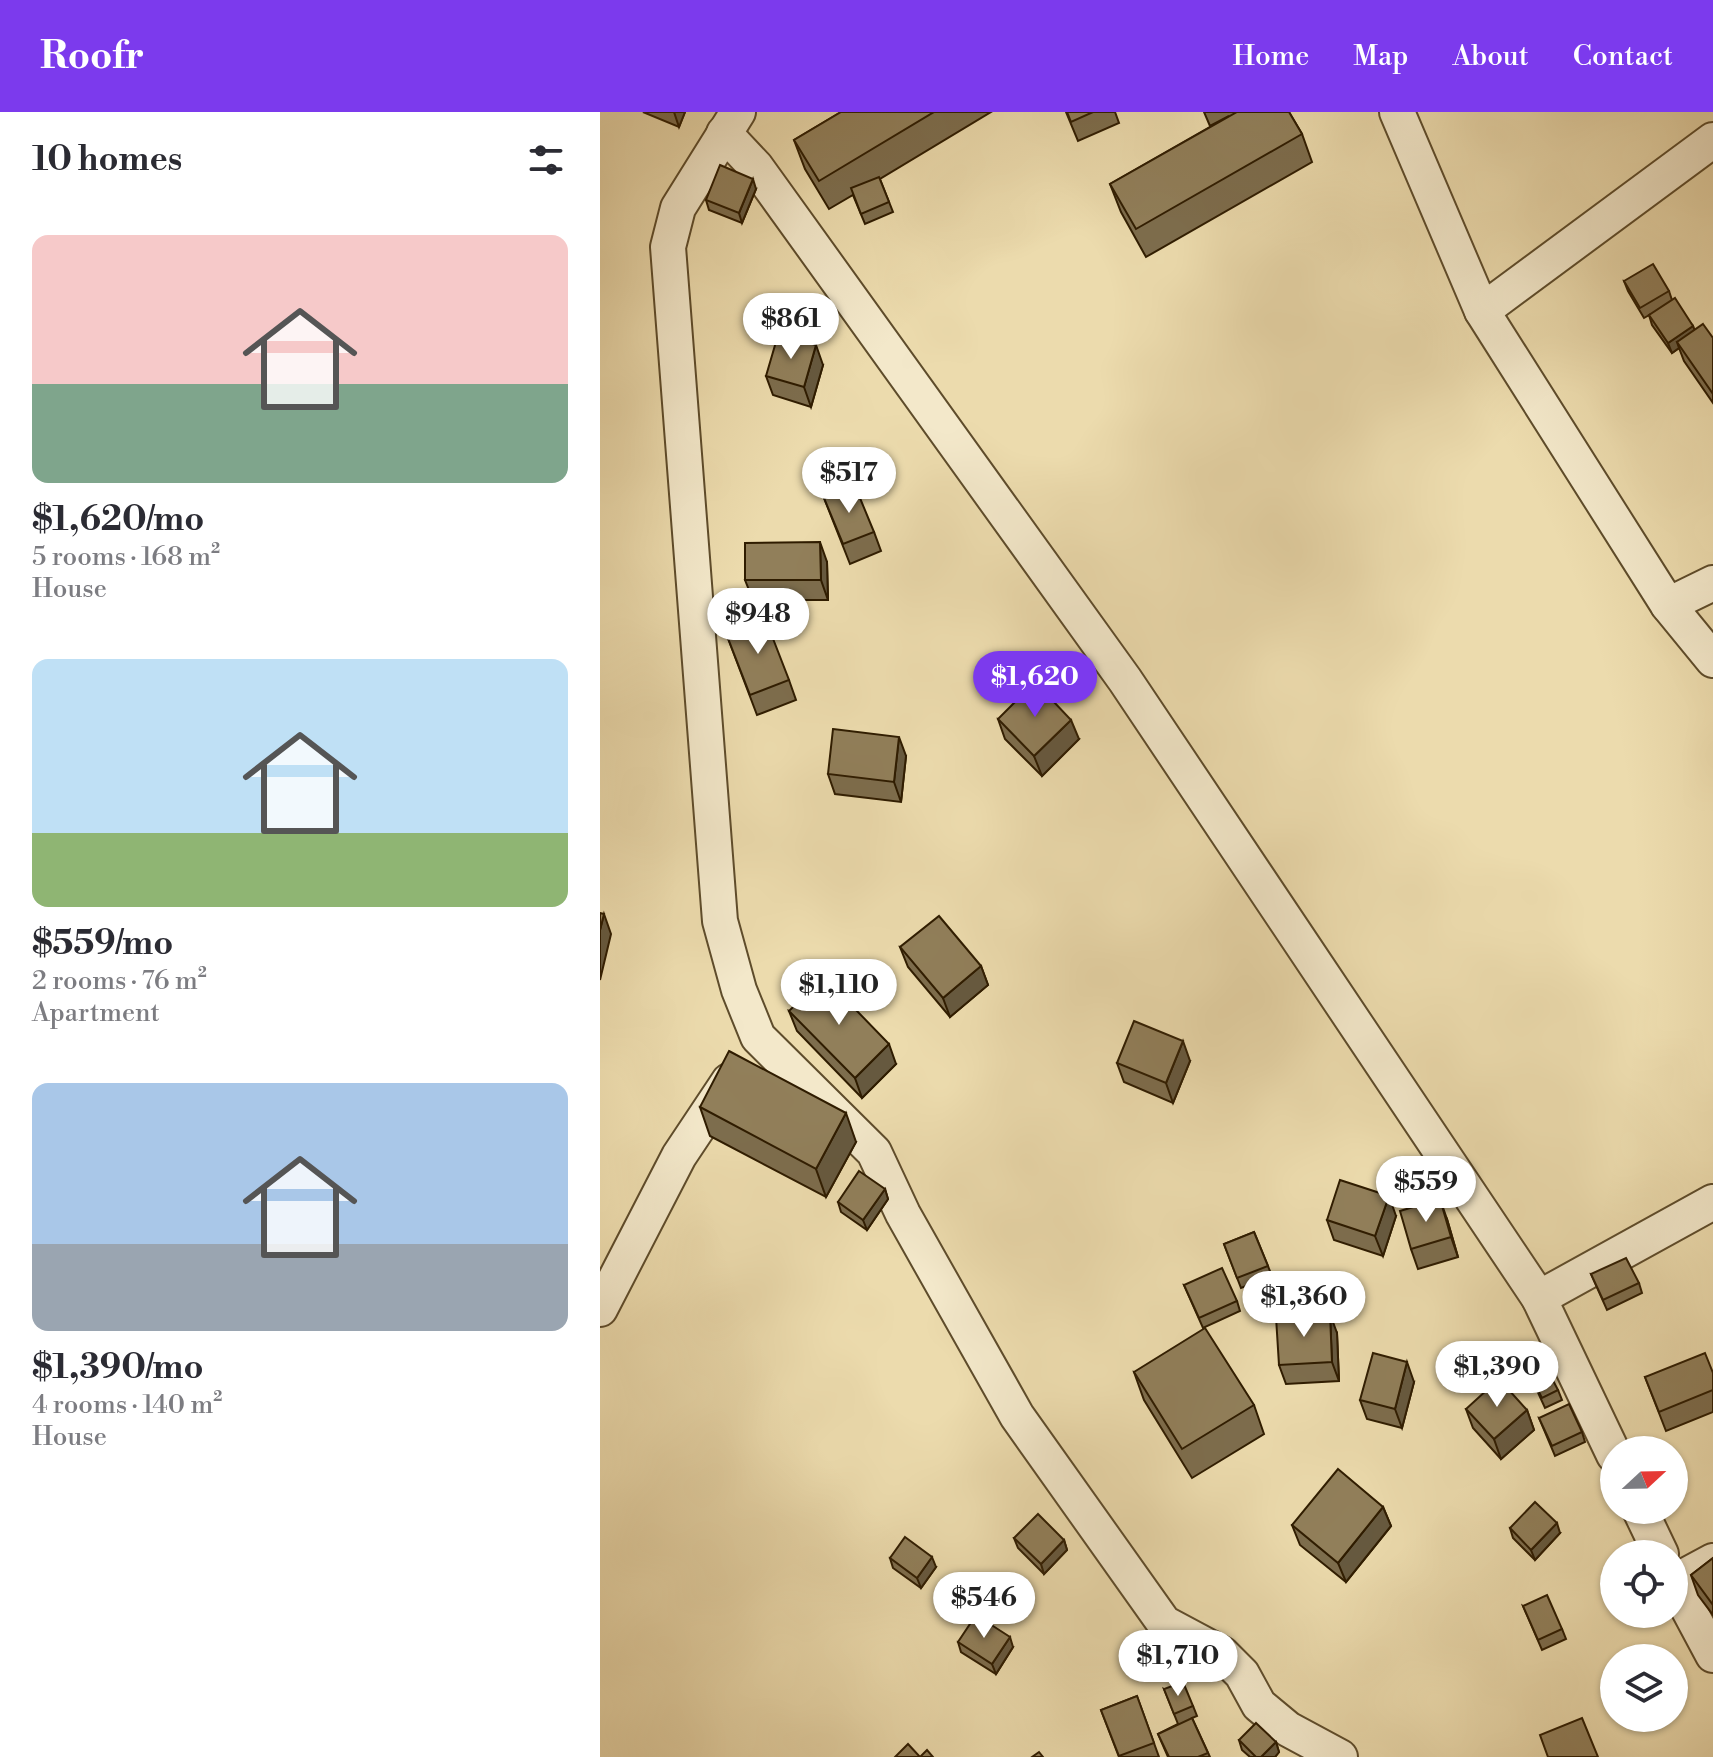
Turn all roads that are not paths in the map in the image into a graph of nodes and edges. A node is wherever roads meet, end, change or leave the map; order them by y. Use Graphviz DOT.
graph roads {
  1 [pos="1397,112"];
  2 [pos="731,122"];
  3 [pos="1713,140"];
  4 [pos="1482,311"];
  5 [pos="1713,583"];
  6 [pos="1668,605"];
  7 [pos="1713,660"];
  8 [pos="758,1037"];
  9 [pos="1713,1202"];
  10 [pos="1539,1298"];
  11 [pos="600,1309"];
  12 [pos="1605,1436"];
  13 [pos="1713,1561"];
  14 [pos="1713,1655"];
  15 [pos="1340,1757"];
  1 -- 4 [label="street"];
  2 -- 8 [label="street"];
  2 -- 10 [label="street"];
  3 -- 4 [label="street"];
  4 -- 6 [label="street"];
  5 -- 6 [label="street"];
  6 -- 7 [label="street"];
  8 -- 11 [label="street"];
  8 -- 15 [label="street"];
  9 -- 10 [label="street"];
  10 -- 12 [label="street"];
  13 -- 14 [label="street"];
}
